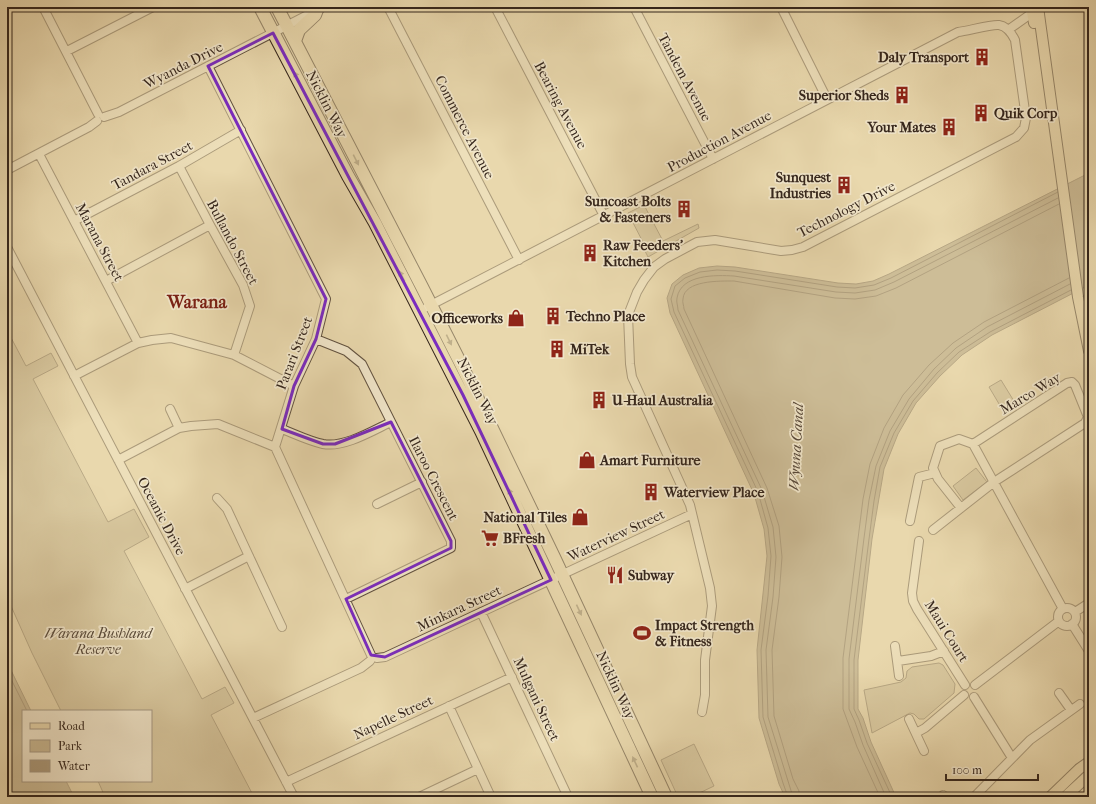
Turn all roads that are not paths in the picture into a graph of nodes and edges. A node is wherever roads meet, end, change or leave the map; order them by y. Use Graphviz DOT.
graph roads {
  1 [pos="44,7"];
  2 [pos="153,7"];
  3 [pos="260,7"];
  4 [pos="277,7"];
  5 [pos="388,7"];
  6 [pos="495,7"];
  7 [pos="634,7"];
  8 [pos="780,7"];
  9 [pos="320,9"];
  10 [pos="1034,9"];
  11 [pos="287,26"];
  12 [pos="1008,30"];
  13 [pos="273,33"];
  14 [pos="295,41"];
  15 [pos="67,51"];
  16 [pos="208,66"];
  17 [pos="827,99"];
  18 [pos="100,117"];
  19 [pos="241,130"];
  20 [pos="39,154"];
  21 [pos="713,159"];
  22 [pos="179,166"];
  23 [pos="7,170"];
  24 [pos="604,216"];
  25 [pos="74,221"];
  26 [pos="210,225"];
  27 [pos="7,247"];
  28 [pos="519,260"];
  29 [pos="106,281"];
  30 [pos="431,305"];
  31 [pos="419,311"];
  32 [pos="316,339"];
  33 [pos="138,343"];
  34 [pos="1089,351"];
  35 [pos="234,355"];
  36 [pos="74,376"];
  37 [pos="294,386"];
  38 [pos="170,409"];
  39 [pos="391,422"];
  40 [pos="179,428"];
  41 [pos="282,429"];
  42 [pos="973,444"];
  43 [pos="275,447"];
  44 [pos="118,460"];
  45 [pos="935,473"];
  46 [pos="422,482"];
  47 [pos="994,482"];
  48 [pos="217,498"];
  49 [pos="377,504"];
  50 [pos="962,508"];
  51 [pos="692,514"];
  52 [pos="910,521"];
  53 [pos="933,530"];
  54 [pos="919,540"];
  55 [pos="249,556"];
  56 [pos="562,575"];
  57 [pos="550,580"];
  58 [pos="186,589"];
  59 [pos="346,599"];
  60 [pos="1089,603"];
  61 [pos="1063,609"];
  62 [pos="481,612"];
  63 [pos="1075,612"];
  64 [pos="1059,620"];
  65 [pos="1072,624"];
  66 [pos="282,627"];
  67 [pos="895,646"];
  68 [pos="944,651"];
  69 [pos="1089,651"];
  70 [pos="373,658"];
  71 [pos="898,661"];
  72 [pos="899,676"];
  73 [pos="512,677"];
  74 [pos="965,685"];
  75 [pos="975,686"];
  76 [pos="1059,693"];
  77 [pos="964,695"];
  78 [pos="974,697"];
  79 [pos="1080,704"];
  80 [pos="449,706"];
  81 [pos="1071,710"];
  82 [pos="702,712"];
  83 [pos="253,718"];
  84 [pos="909,719"];
  85 [pos="916,733"];
  86 [pos="924,751"];
  87 [pos="1012,758"];
  88 [pos="1089,762"];
  89 [pos="478,769"];
  90 [pos="1089,775"];
  91 [pos="286,782"];
  92 [pos="294,797"];
  93 [pos="419,797"];
  94 [pos="491,797"];
  95 [pos="568,797"];
  96 [pos="652,797"];
  97 [pos="666,797"];
  98 [pos="974,797"];
  99 [pos="1050,797"];
  100 [pos="1065,797"];
  1 -- 15 [label="street"];
  2 -- 15 [label="street"];
  3 -- 13 [label="highway, Nicklin Way"];
  4 -- 11 [label="highway, Nicklin Way"];
  5 -- 28 [label="street, Commerce Avenue"];
  6 -- 24 [label="street, Bearing Avenue"];
  7 -- 21 [label="street, Tandem Avenue"];
  8 -- 17 [label="street"];
  9 -- 11 [label="street, Wyanda Drive"];
  9 -- 14 [label="highway"];
  10 -- 12 [label="street"];
  10 -- 34 [label="main road"];
  11 -- 13 [label="street, Wyanda Drive"];
  11 -- 14 [label="highway, Nicklin Way"];
  12 -- 17 [label="street, Production Avenue"];
  12 -- 51 [label="street, Technology Drive"];
  13 -- 16 [label="street, Wyanda Drive"];
  31 -- 13 [label="highway, Nicklin Way, one-way"];
  14 -- 30 [label="highway, Nicklin Way, one-way"];
  15 -- 18 [label="street"];
  16 -- 18 [label="street, Wyanda Drive"];
  16 -- 19 [label="street, Parari Street"];
  17 -- 21 [label="street, Production Avenue"];
  18 -- 20 [label="street, Wyanda Drive"];
  19 -- 22 [label="street, Tandara Street"];
  19 -- 32 [label="street, Parari Street"];
  20 -- 23 [label="street, Wyanda Drive"];
  20 -- 25 [label="street, Marana Street"];
  21 -- 24 [label="street, Production Avenue"];
  22 -- 25 [label="street, Tandara Street"];
  22 -- 26 [label="street, Bullando Street"];
  24 -- 28 [label="street, Production Avenue"];
  25 -- 29 [label="street, Marana Street"];
  26 -- 29 [label="street"];
  26 -- 35 [label="street, Bullando Street"];
  27 -- 36 [label="street, Oceanic Drive"];
  28 -- 30 [label="street, Production Avenue"];
  29 -- 33 [label="street, Marana Street"];
  30 -- 31 [label="street, Production Avenue"];
  30 -- 56 [label="highway, Nicklin Way, one-way"];
  57 -- 31 [label="highway, Nicklin Way, one-way"];
  32 -- 37 [label="street, Parari Street"];
  32 -- 39 [label="street, Ilaroo Crescent"];
  33 -- 35 [label="street"];
  33 -- 36 [label="street"];
  35 -- 37 [label="street"];
  36 -- 44 [label="street, Oceanic Drive"];
  37 -- 41 [label="street, Parari Street"];
  38 -- 40 [label="street"];
  39 -- 41 [label="street"];
  39 -- 46 [label="street, Ilaroo Crescent"];
  40 -- 43 [label="street"];
  40 -- 44 [label="street"];
  41 -- 43 [label="street, Parari Street"];
  42 -- 45 [label="street"];
  42 -- 47 [label="street"];
  42 -- 47 [label="street, Marco Way"];
  43 -- 59 [label="street"];
  44 -- 58 [label="street, Oceanic Drive"];
  45 -- 50 [label="street"];
  45 -- 52 [label="street"];
  46 -- 49 [label="street"];
  46 -- 59 [label="street, Ilaroo Crescent"];
  47 -- 50 [label="street"];
  47 -- 61 [label="street"];
  48 -- 55 [label="street"];
  50 -- 53 [label="street"];
  51 -- 56 [label="street, Waterview Street"];
  51 -- 82 [label="street, Technology Drive"];
  54 -- 68 [label="street, Maui Court"];
  55 -- 58 [label="street"];
  55 -- 66 [label="street"];
  56 -- 57 [label="street, Waterview Street"];
  56 -- 97 [label="highway, Nicklin Way, one-way"];
  57 -- 62 [label="street, Minkara Street"];
  96 -- 57 [label="highway, Nicklin Way, one-way"];
  58 -- 83 [label="street, Oceanic Drive"];
  59 -- 70 [label="street"];
  60 -- 63 [label="street"];
  61 -- 63 [label="street"];
  61 -- 64 [label="street"];
  62 -- 70 [label="street, Minkara Street"];
  62 -- 73 [label="street, Mulgani Street"];
  63 -- 65 [label="street"];
  64 -- 65 [label="street"];
  64 -- 75 [label="street"];
  65 -- 69 [label="street"];
  67 -- 71 [label="street"];
  68 -- 71 [label="street"];
  68 -- 74 [label="street, Maui Court"];
  70 -- 83 [label="street, Minkara Street"];
  71 -- 72 [label="street"];
  73 -- 80 [label="street, Napelle Street"];
  73 -- 95 [label="street, Mulgani Street"];
  74 -- 75 [label="street"];
  74 -- 77 [label="street"];
  75 -- 78 [label="street"];
  76 -- 81 [label="street"];
  77 -- 78 [label="street"];
  77 -- 85 [label="street"];
  78 -- 87 [label="street"];
  79 -- 81 [label="street"];
  80 -- 89 [label="street"];
  80 -- 91 [label="street, Napelle Street"];
  81 -- 87 [label="street"];
  83 -- 91 [label="street, Oceanic Drive"];
  84 -- 85 [label="street"];
  85 -- 86 [label="street"];
  87 -- 98 [label="street"];
  88 -- 99 [label="main road"];
  89 -- 93 [label="street"];
  89 -- 94 [label="street"];
  90 -- 100 [label="main road"];
  91 -- 92 [label="street, Oceanic Drive"];
}
